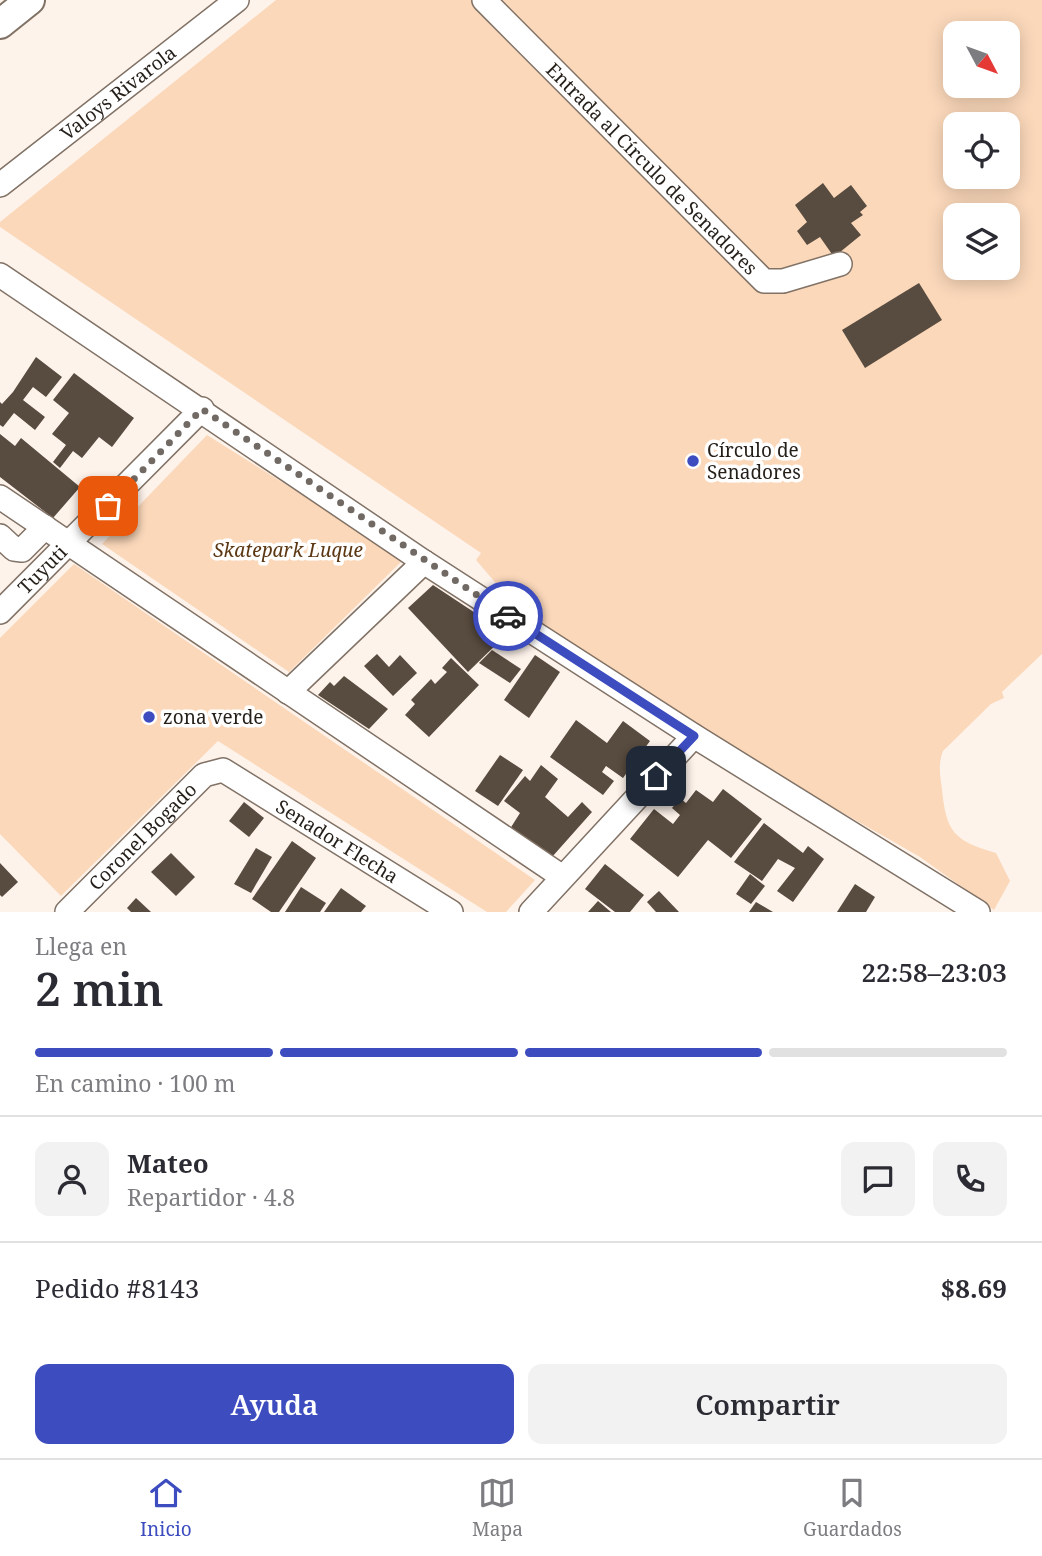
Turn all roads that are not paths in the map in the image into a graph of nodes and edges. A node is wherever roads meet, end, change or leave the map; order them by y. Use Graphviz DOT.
graph roads {
  1 [pos="30,0"];
  2 [pos="237,0"];
  3 [pos="484,0"];
  4 [pos="0,24"];
  5 [pos="0,186"];
  6 [pos="840,264"];
  7 [pos="0,275"];
  8 [pos="202,409"];
  9 [pos="0,497"];
  10 [pos="45,527"];
  11 [pos="0,536"];
  12 [pos="70,544"];
  13 [pos="424,562"];
  14 [pos="0,612"];
  15 [pos="288,692"];
  16 [pos="694,736"];
  17 [pos="223,770"];
  18 [pos="561,876"];
  19 [pos="67,912"];
  20 [pos="451,912"];
  21 [pos="531,912"];
  22 [pos="978,912"];
  1 -- 4 [label="main road"];
  2 -- 5 [label="street, Valoys Rivarola"];
  3 -- 6 [label="street, Entrada al Círculo de Senadores"];
  7 -- 8 [label="street"];
  8 -- 12 [label="street, Tuyuti"];
  8 -- 13 [label="street"];
  9 -- 10 [label="street"];
  10 -- 11 [label="street"];
  10 -- 12 [label="street"];
  12 -- 14 [label="street, Tuyuti"];
  12 -- 15 [label="street"];
  13 -- 15 [label="street"];
  13 -- 16 [label="street"];
  15 -- 18 [label="street"];
  16 -- 18 [label="street"];
  16 -- 22 [label="street"];
  17 -- 19 [label="street, Coronel Bogado"];
  17 -- 20 [label="street, Senador Flecha"];
  18 -- 21 [label="street"];
}
